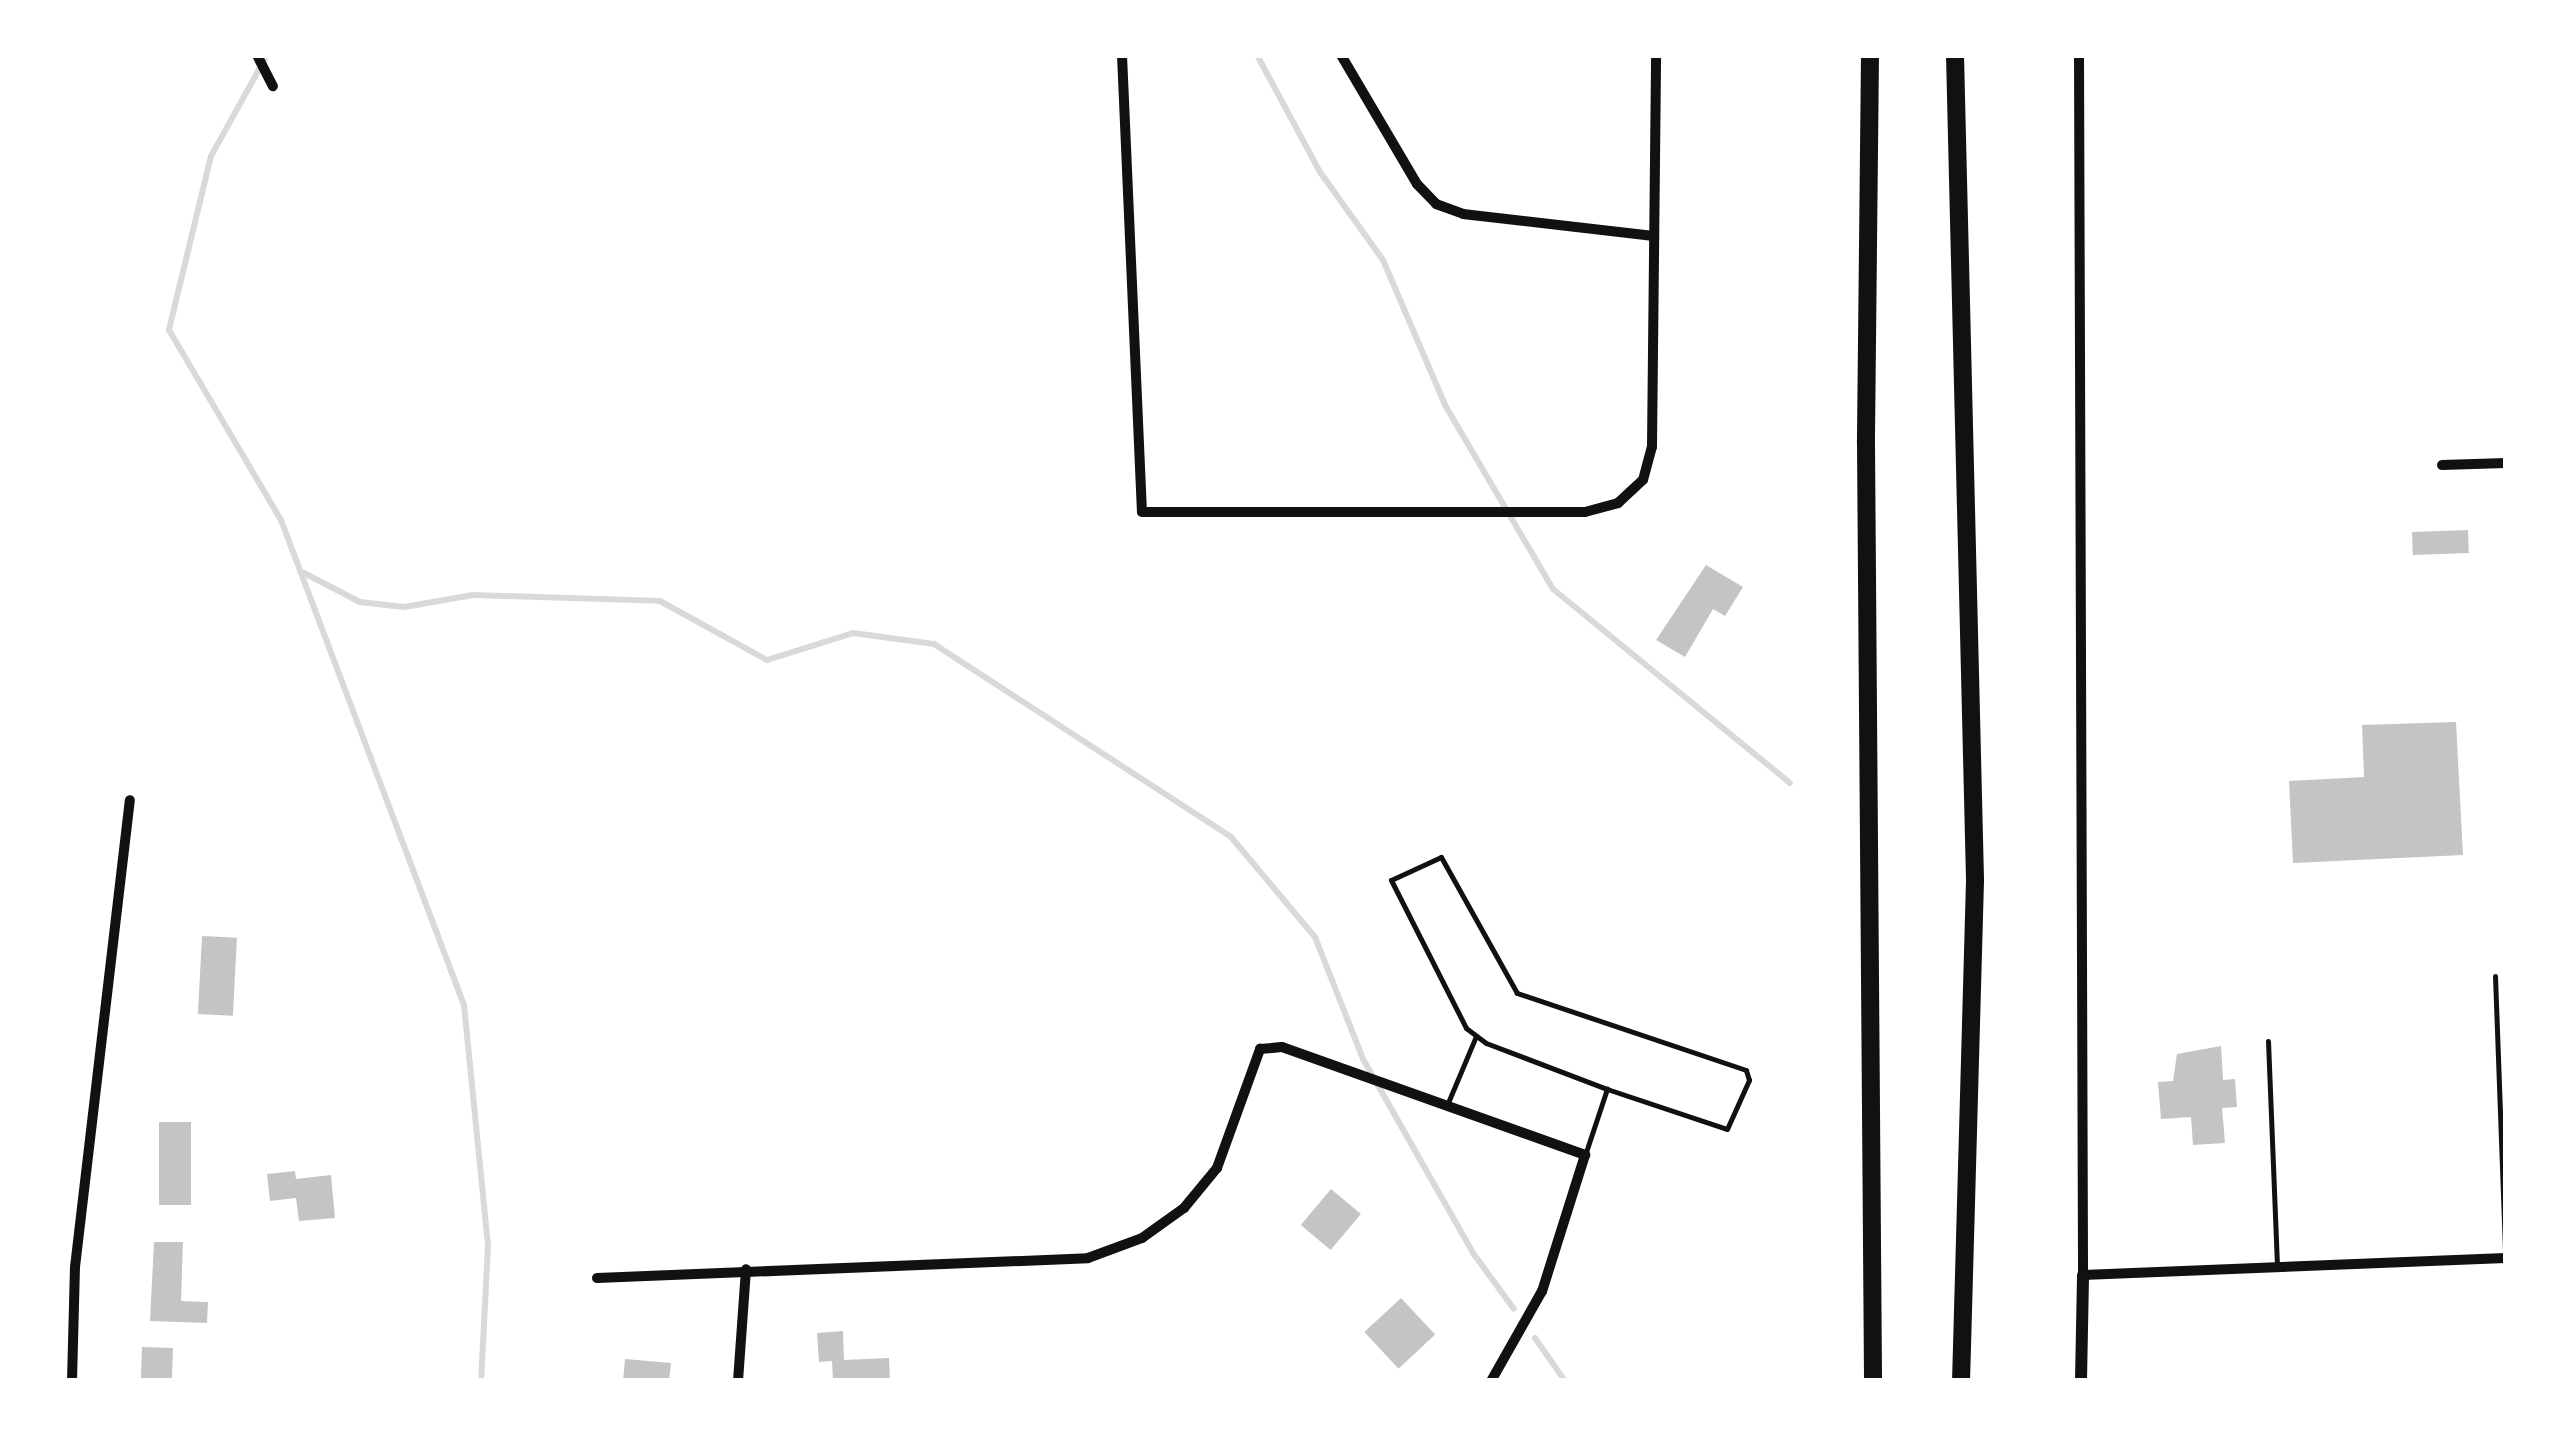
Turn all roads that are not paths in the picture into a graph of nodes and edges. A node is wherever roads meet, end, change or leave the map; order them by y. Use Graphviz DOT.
graph roads {
  1 [pos="258,55"];
  2 [pos="1122,55"];
  3 [pos="1340,55"];
  4 [pos="1656,55"];
  5 [pos="1870,55"];
  6 [pos="1956,55"];
  7 [pos="2078,55"];
  8 [pos="272,86"];
  9 [pos="1654,236"];
  10 [pos="2506,464"];
  11 [pos="2442,465"];
  12 [pos="130,800"];
  13 [pos="2495,976"];
  14 [pos="1476,1036"];
  15 [pos="2268,1041"];
  16 [pos="1608,1088"];
  17 [pos="1446,1106"];
  18 [pos="1585,1155"];
  19 [pos="2506,1258"];
  20 [pos="2278,1267"];
  21 [pos="746,1270"];
  22 [pos="2084,1275"];
  23 [pos="596,1278"];
  24 [pos="72,1381"];
  25 [pos="738,1381"];
  26 [pos="1491,1381"];
  27 [pos="1873,1381"];
  28 [pos="1961,1381"];
  29 [pos="2080,1381"];
  1 -- 8 [label="street"];
  2 -- 9 [label="street"];
  3 -- 9 [label="street"];
  4 -- 9 [label="street"];
  5 -- 27 [label="highway"];
  6 -- 28 [label="highway"];
  7 -- 22 [label="street"];
  10 -- 11 [label="street"];
  12 -- 24 [label="street"];
  13 -- 19 [label="lane"];
  14 -- 16 [label="lane"];
  14 -- 16 [label="lane"];
  14 -- 17 [label="lane"];
  15 -- 20 [label="lane"];
  16 -- 18 [label="lane"];
  17 -- 18 [label="street"];
  17 -- 21 [label="street"];
  18 -- 26 [label="street"];
  19 -- 20 [label="street"];
  20 -- 22 [label="street"];
  21 -- 23 [label="street"];
  21 -- 25 [label="street"];
  22 -- 29 [label="street"];
}
